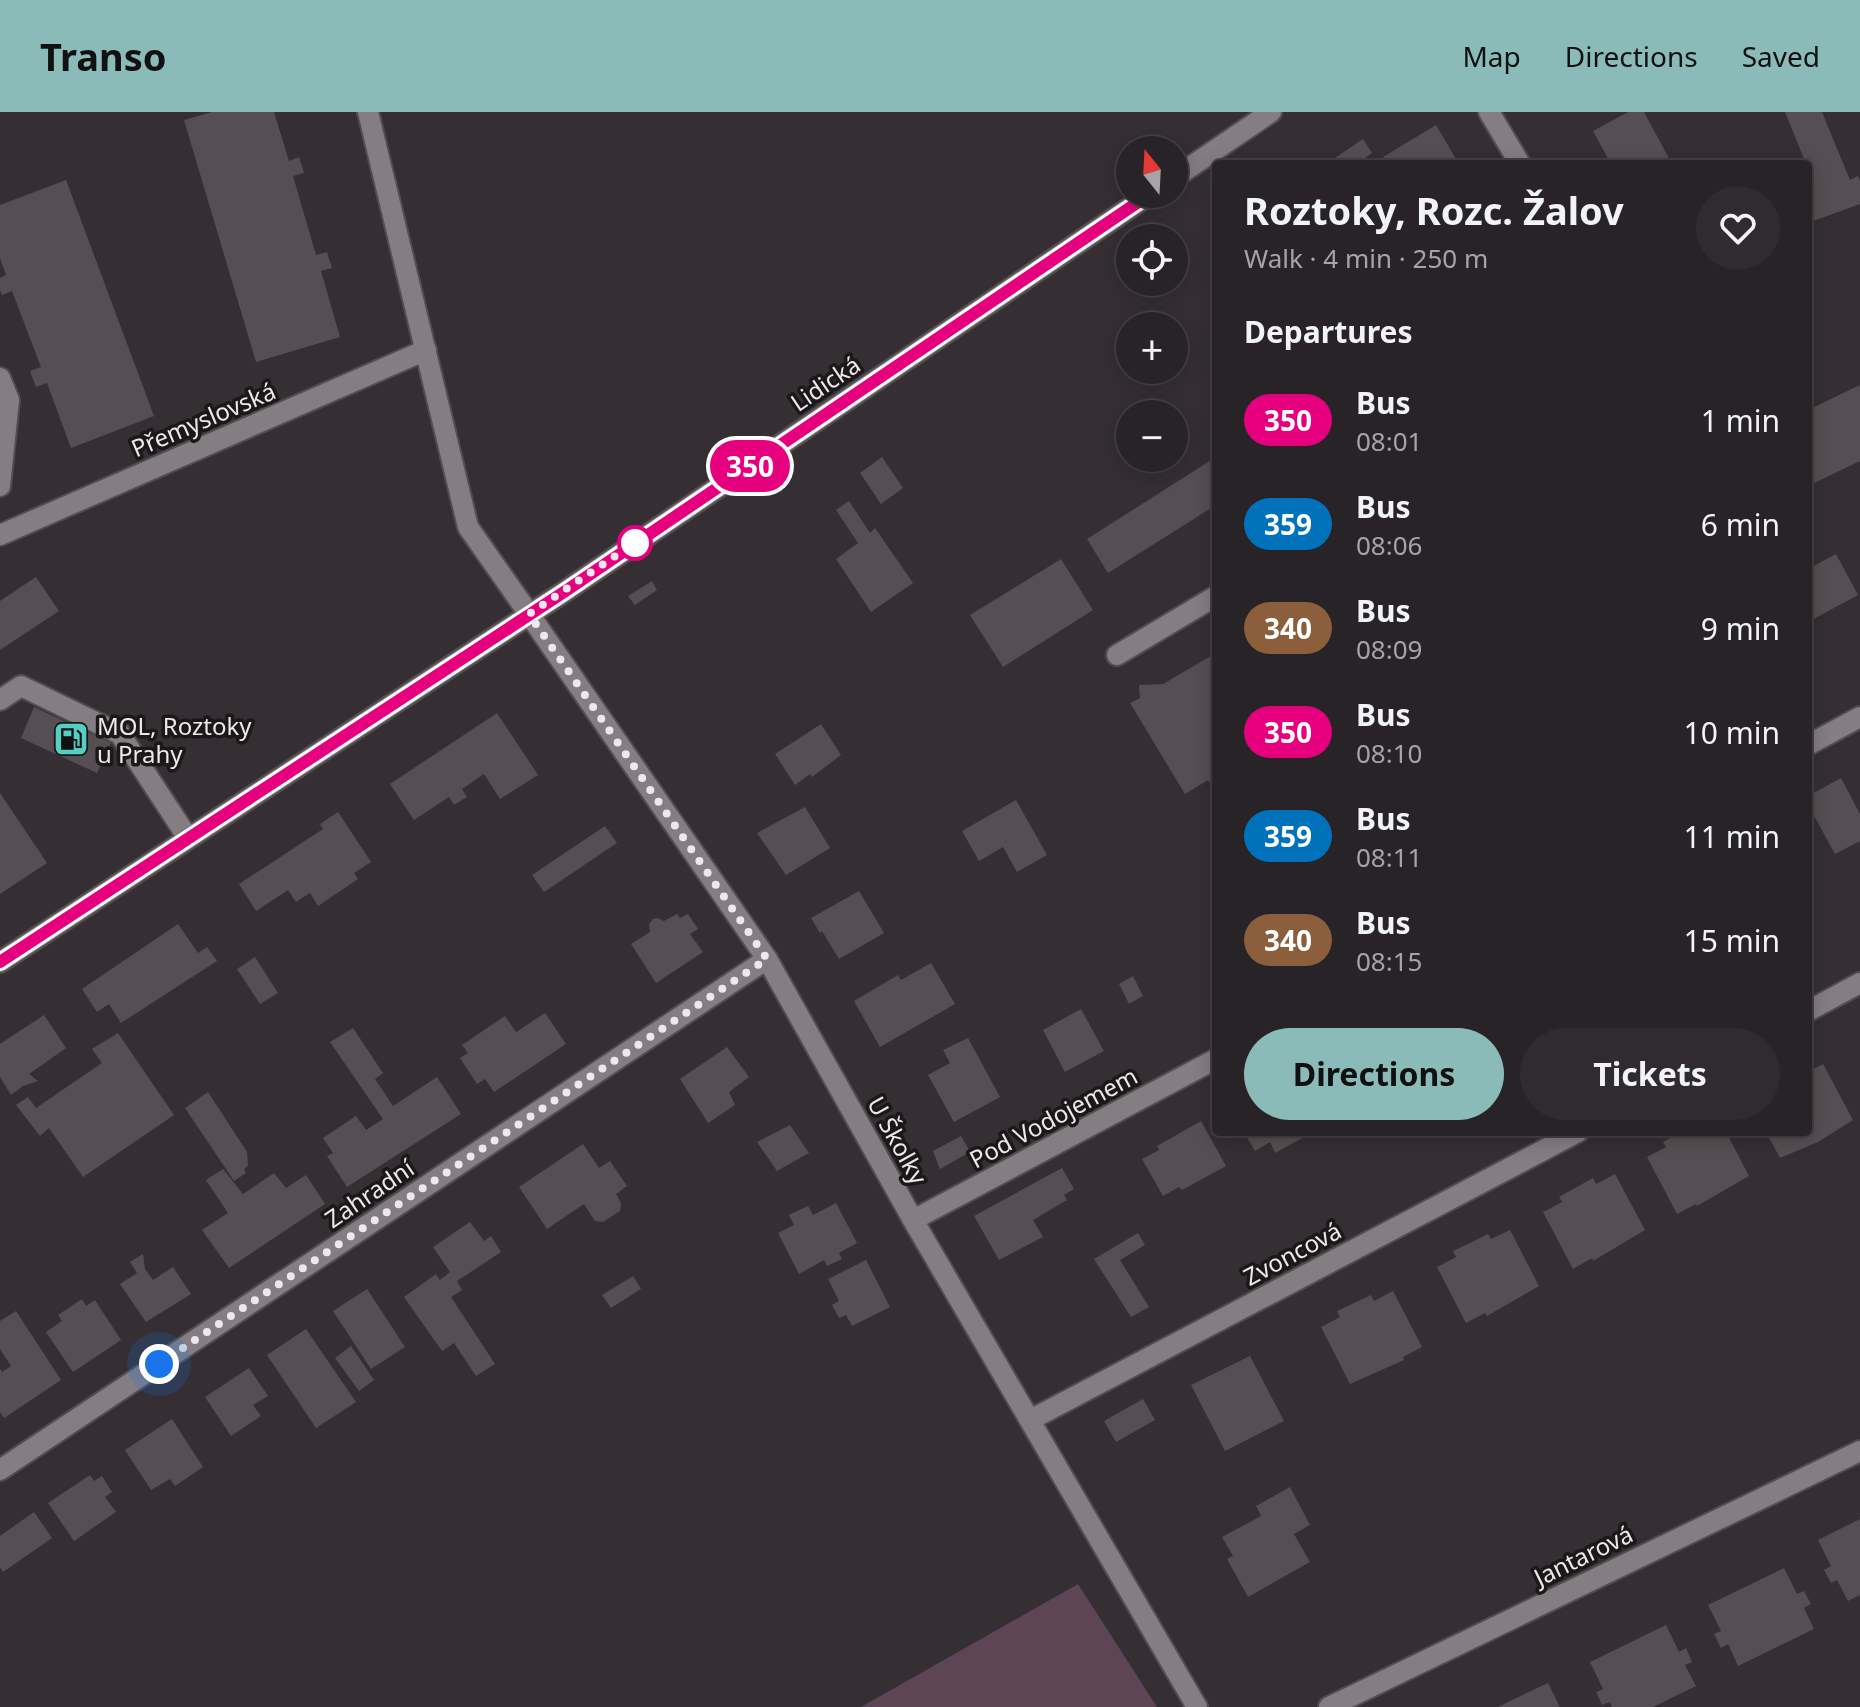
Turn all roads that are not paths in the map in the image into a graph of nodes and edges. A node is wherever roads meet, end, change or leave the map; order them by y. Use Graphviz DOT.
graph roads {
  1 [pos="368,112"];
  2 [pos="1271,112"];
  3 [pos="1489,112"];
  4 [pos="1518,160"];
  5 [pos="1188,168"];
  6 [pos="1129,208"];
  7 [pos="426,350"];
  8 [pos="0,378"];
  9 [pos="0,486"];
  10 [pos="0,535"];
  11 [pos="1212,598"];
  12 [pos="529,614"];
  13 [pos="1117,655"];
  14 [pos="0,700"];
  15 [pos="1860,717"];
  16 [pos="1812,743"];
  17 [pos="188,838"];
  18 [pos="767,959"];
  19 [pos="0,962"];
  20 [pos="1860,983"];
  21 [pos="1812,1009"];
  22 [pos="1212,1061"];
  23 [pos="1570,1136"];
  24 [pos="913,1220"];
  25 [pos="1030,1420"];
  26 [pos="1860,1451"];
  27 [pos="0,1470"];
  28 [pos="1197,1707"];
  29 [pos="1329,1707"];
  1 -- 7 [label="street"];
  2 -- 5 [label="street"];
  3 -- 4 [label="street"];
  6 -- 12 [label="street, Lidická"];
  7 -- 10 [label="street, Přemyslovská"];
  7 -- 12 [label="street"];
  8 -- 9 [label="street"];
  11 -- 13 [label="street"];
  12 -- 17 [label="street, Lidická"];
  12 -- 18 [label="street, U Školky"];
  14 -- 17 [label="street"];
  15 -- 16 [label="street"];
  17 -- 19 [label="street, Lidická"];
  18 -- 24 [label="street, U Školky"];
  18 -- 27 [label="street, Zahradní"];
  20 -- 21 [label="street"];
  22 -- 24 [label="street, Pod Vodojemem"];
  23 -- 25 [label="street, Zvoncová"];
  24 -- 25 [label="street, U Školky"];
  25 -- 28 [label="street, U Školky"];
  26 -- 29 [label="street, Jantarová"];
}
